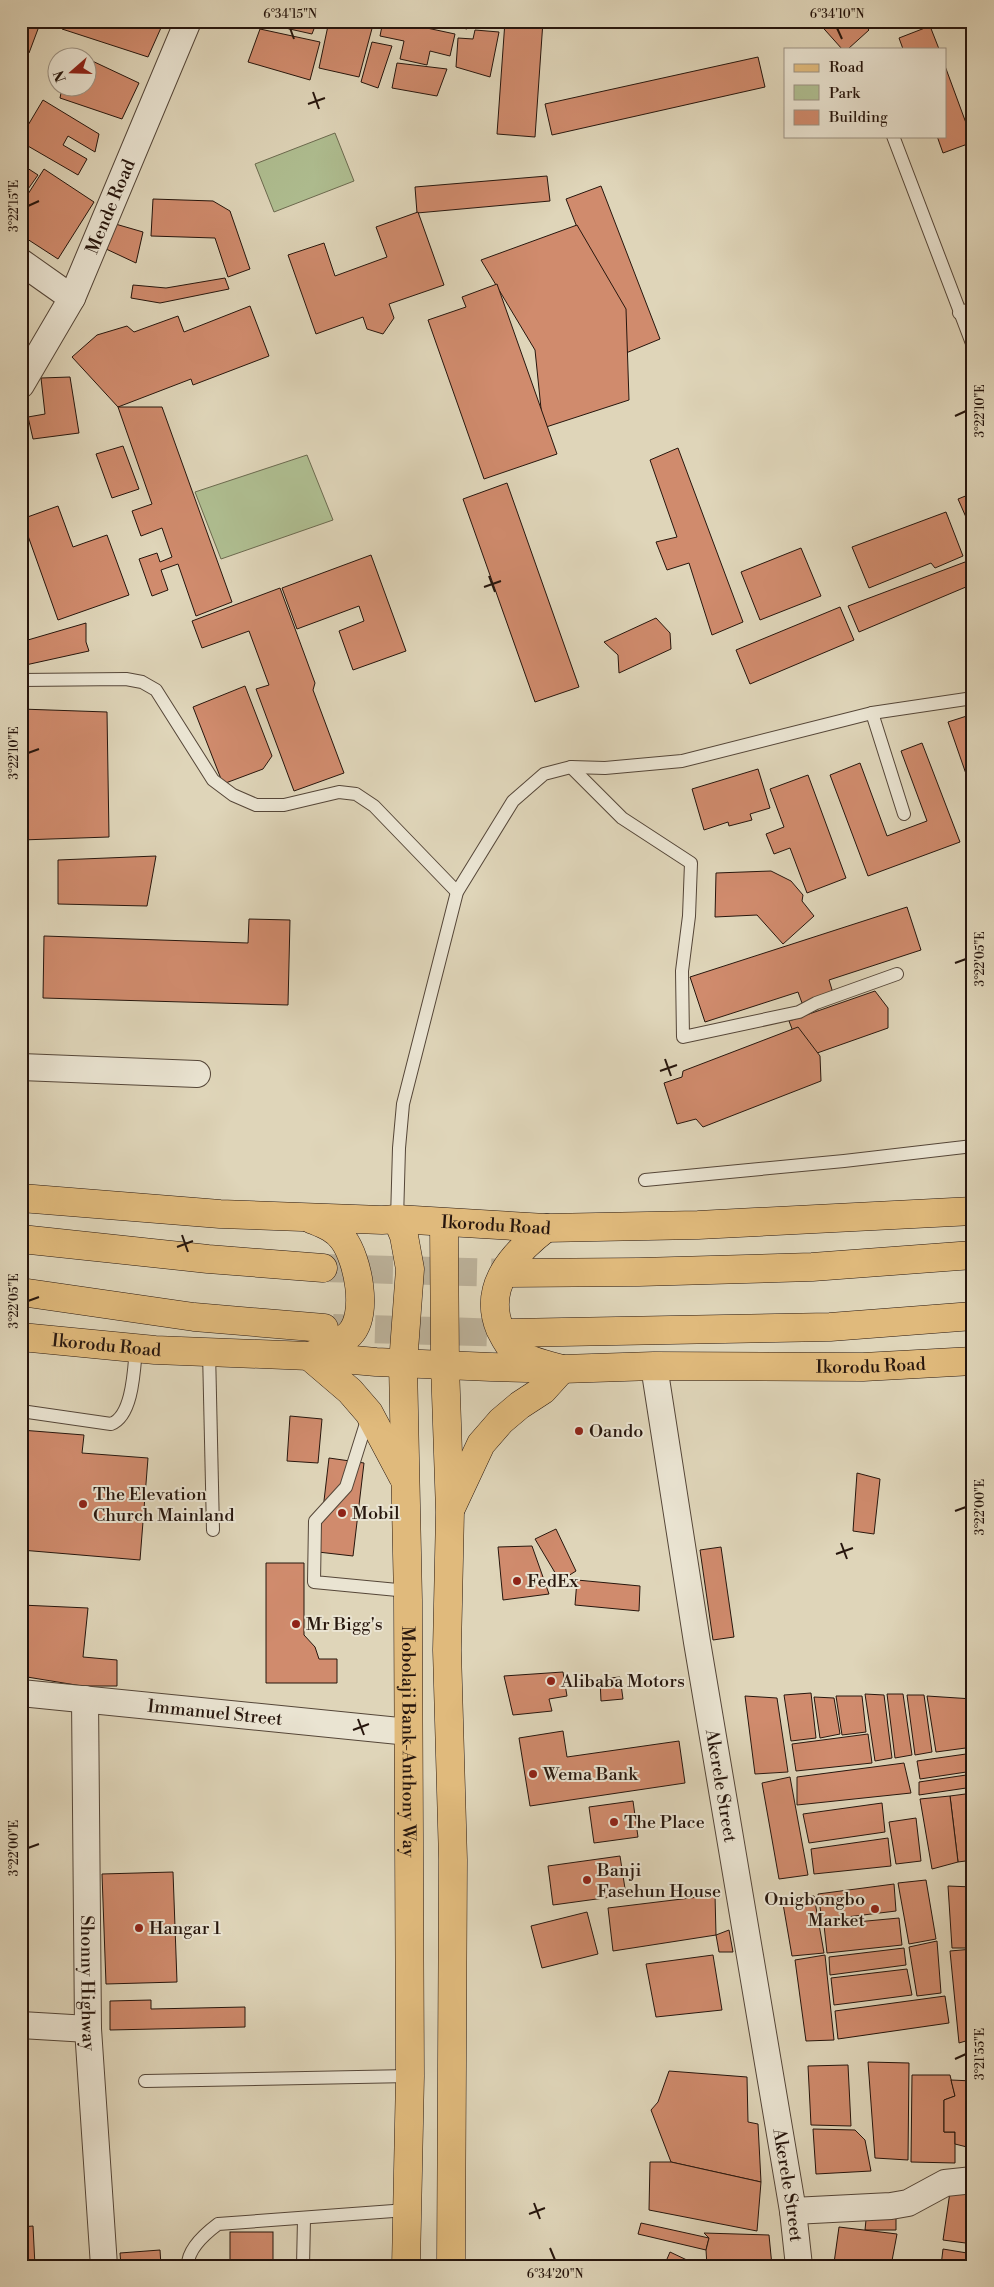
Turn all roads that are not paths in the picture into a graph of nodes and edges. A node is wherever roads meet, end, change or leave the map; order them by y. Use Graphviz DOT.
graph roads {
  1 [pos="188,21"];
  2 [pos="894,138"];
  3 [pos="21,262"];
  4 [pos="72,298"];
  5 [pos="973,308"];
  6 [pos="959,312"];
  7 [pos="973,346"];
  8 [pos="21,385"];
  9 [pos="21,680"];
  10 [pos="973,698"];
  11 [pos="872,713"];
  12 [pos="571,767"];
  13 [pos="904,814"];
  14 [pos="457,892"];
  15 [pos="898,974"];
  16 [pos="21,1067"];
  17 [pos="197,1074"];
  18 [pos="973,1146"];
  19 [pos="645,1180"];
  20 [pos="21,1198"];
  21 [pos="973,1211"];
  22 [pos="308,1218"];
  23 [pos="398,1219"];
  24 [pos="444,1223"];
  25 [pos="546,1228"];
  26 [pos="21,1239"];
  27 [pos="973,1255"];
  28 [pos="324,1268"];
  29 [pos="509,1273"];
  30 [pos="21,1292"];
  31 [pos="973,1316"];
  32 [pos="324,1328"];
  33 [pos="509,1333"];
  34 [pos="21,1337"];
  35 [pos="136,1348"];
  36 [pos="209,1351"];
  37 [pos="309,1356"];
  38 [pos="973,1361"];
  39 [pos="403,1364"];
  40 [pos="445,1365"];
  41 [pos="654,1366"];
  42 [pos="562,1369"];
  43 [pos="21,1411"];
  44 [pos="369,1413"];
  45 [pos="405,1482"];
  46 [pos="450,1512"];
  47 [pos="213,1530"];
  48 [pos="408,1591"];
  49 [pos="21,1693"];
  50 [pos="84,1699"];
  51 [pos="409,1732"];
  52 [pos="21,2025"];
  53 [pos="88,2029"];
  54 [pos="410,2076"];
  55 [pos="146,2081"];
  56 [pos="973,2180"];
  57 [pos="407,2210"];
  58 [pos="793,2211"];
  59 [pos="304,2219"];
  60 [pos="104,2266"];
  61 [pos="188,2266"];
  62 [pos="303,2266"];
  63 [pos="406,2266"];
  64 [pos="451,2266"];
  65 [pos="799,2266"];
  1 -- 4 [label="street, Mende Road"];
  2 -- 6 [label="lane"];
  3 -- 4 [label="street"];
  4 -- 8 [label="street, Mende Road"];
  5 -- 6 [label="lane"];
  6 -- 7 [label="lane"];
  9 -- 14 [label="lane"];
  10 -- 11 [label="lane"];
  11 -- 12 [label="lane"];
  11 -- 13 [label="lane"];
  12 -- 14 [label="lane"];
  12 -- 15 [label="lane"];
  14 -- 23 [label="lane"];
  16 -- 17 [label="street"];
  18 -- 19 [label="lane"];
  20 -- 22 [label="main road, Ikorodu Road"];
  21 -- 25 [label="main road, Ikorodu Road"];
  22 -- 23 [label="main road, Ikorodu Road"];
  22 -- 37 [label="main road"];
  23 -- 24 [label="main road, Ikorodu Road"];
  23 -- 39 [label="main road, Mobolaji Bank-Anthony Way"];
  24 -- 25 [label="main road, Ikorodu Road"];
  24 -- 40 [label="main road"];
  25 -- 42 [label="main road"];
  26 -- 28 [label="main road"];
  27 -- 29 [label="main road"];
  30 -- 32 [label="main road"];
  31 -- 33 [label="main road"];
  34 -- 35 [label="main road, Ikorodu Road"];
  35 -- 36 [label="main road, Ikorodu Road"];
  35 -- 43 [label="lane"];
  36 -- 37 [label="main road, Ikorodu Road"];
  36 -- 47 [label="lane"];
  37 -- 39 [label="main road, Ikorodu Road"];
  37 -- 44 [label="main road"];
  38 -- 41 [label="main road, Ikorodu Road"];
  39 -- 40 [label="main road, Ikorodu Road"];
  39 -- 45 [label="main road, Mobolaji Bank-Anthony Way"];
  40 -- 42 [label="main road, Ikorodu Road"];
  40 -- 46 [label="main road"];
  41 -- 42 [label="main road, Ikorodu Road"];
  41 -- 58 [label="street, Akerele Street"];
  42 -- 46 [label="main road"];
  44 -- 45 [label="main road"];
  44 -- 48 [label="lane"];
  45 -- 48 [label="main road, Mobolaji Bank-Anthony Way"];
  46 -- 64 [label="main road"];
  48 -- 51 [label="main road, Mobolaji Bank-Anthony Way"];
  49 -- 50 [label="street, Immanuel Street"];
  50 -- 51 [label="street, Immanuel Street"];
  50 -- 53 [label="street, Shonny Highway"];
  51 -- 54 [label="main road, Mobolaji Bank-Anthony Way"];
  52 -- 53 [label="street"];
  53 -- 60 [label="street, Shonny Highway"];
  54 -- 55 [label="lane"];
  54 -- 57 [label="main road, Mobolaji Bank-Anthony Way"];
  56 -- 58 [label="street"];
  57 -- 59 [label="lane"];
  57 -- 63 [label="main road, Mobolaji Bank-Anthony Way"];
  58 -- 65 [label="street, Akerele Street"];
  59 -- 61 [label="lane"];
  59 -- 62 [label="lane"];
}
